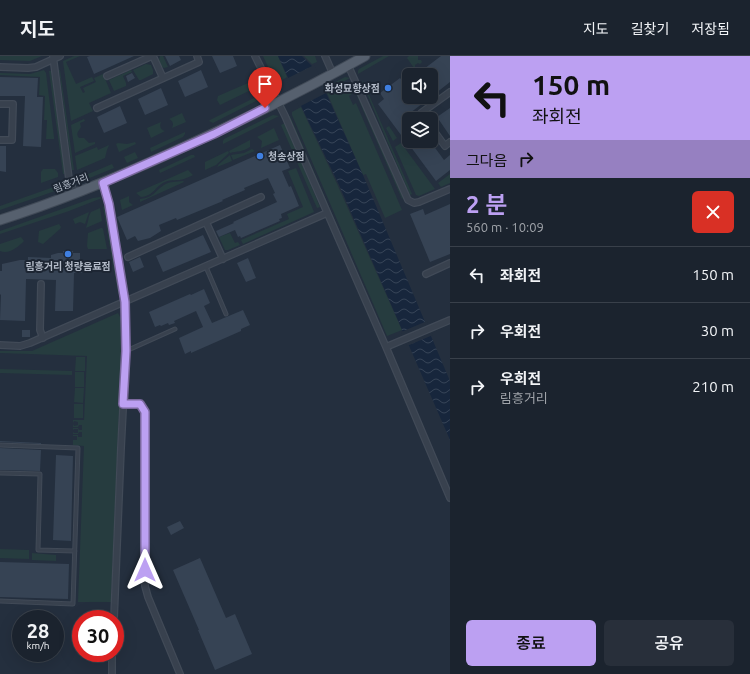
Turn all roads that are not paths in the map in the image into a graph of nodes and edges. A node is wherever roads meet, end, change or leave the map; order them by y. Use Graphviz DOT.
graph roads {
  1 [pos="60,56"];
  2 [pos="152,56"];
  3 [pos="197,56"];
  4 [pos="255,56"];
  5 [pos="325,56"];
  6 [pos="364,56"];
  7 [pos="53,58"];
  8 [pos="348,65"];
  9 [pos="0,67"];
  10 [pos="333,74"];
  11 [pos="107,76"];
  12 [pos="163,78"];
  13 [pos="450,92"];
  14 [pos="281,100"];
  15 [pos="0,104"];
  16 [pos="97,108"];
  17 [pos="422,112"];
  18 [pos="438,136"];
  19 [pos="0,140"];
  20 [pos="450,142"];
  21 [pos="103,183"];
  22 [pos="450,189"];
  23 [pos="75,194"];
  24 [pos="261,197"];
  25 [pos="327,213"];
  26 [pos="0,220"];
  27 [pos="206,222"];
  28 [pos="128,257"];
  29 [pos="223,259"];
  30 [pos="450,263"];
  31 [pos="206,267"];
  32 [pos="426,274"];
  33 [pos="41,284"];
  34 [pos="125,302"];
  35 [pos="226,314"];
  36 [pos="450,320"];
  37 [pos="175,329"];
  38 [pos="43,338"];
  39 [pos="0,345"];
  40 [pos="386,347"];
  41 [pos="126,351"];
  42 [pos="123,404"];
  43 [pos="0,445"];
  44 [pos="0,472"];
  45 [pos="450,498"];
  46 [pos="75,551"];
  47 [pos="0,601"];
  48 [pos="114,610"];
  49 [pos="112,662"];
  50 [pos="112,674"];
  51 [pos="180,674"];
  1 -- 7 [label="street"];
  2 -- 11 [label="street"];
  2 -- 12 [label="street"];
  3 -- 12 [label="street"];
  4 -- 14 [label="street"];
  5 -- 10 [label="street"];
  6 -- 8 [label="main road, 림흥거리"];
  7 -- 9 [label="street"];
  7 -- 23 [label="street"];
  8 -- 10 [label="main road, 림흥거리"];
  8 -- 22 [label="street"];
  10 -- 14 [label="main road, 림흥거리"];
  12 -- 16 [label="street"];
  13 -- 17 [label="street"];
  14 -- 21 [label="main road, 림흥거리"];
  14 -- 25 [label="street"];
  15 -- 19 [label="street"];
  18 -- 20 [label="street"];
  21 -- 23 [label="main road, 림흥거리"];
  21 -- 34 [label="street"];
  23 -- 26 [label="main road, 림흥거리"];
  24 -- 27 [label="street"];
  25 -- 29 [label="street"];
  25 -- 40 [label="street"];
  27 -- 28 [label="street"];
  27 -- 29 [label="street"];
  29 -- 31 [label="street"];
  30 -- 32 [label="street"];
  31 -- 34 [label="street"];
  31 -- 35 [label="lane"];
  33 -- 38 [label="street"];
  34 -- 38 [label="street"];
  34 -- 41 [label="street"];
  36 -- 40 [label="street"];
  37 -- 41 [label="lane"];
  38 -- 39 [label="street"];
  40 -- 45 [label="street"];
  41 -- 42 [label="street"];
  42 -- 48 [label="street"];
  42 -- 51 [label="street"];
  43 -- 46 [label="lane"];
  44 -- 46 [label="lane"];
  46 -- 47 [label="lane"];
  49 -- 50 [label="street"];
}
